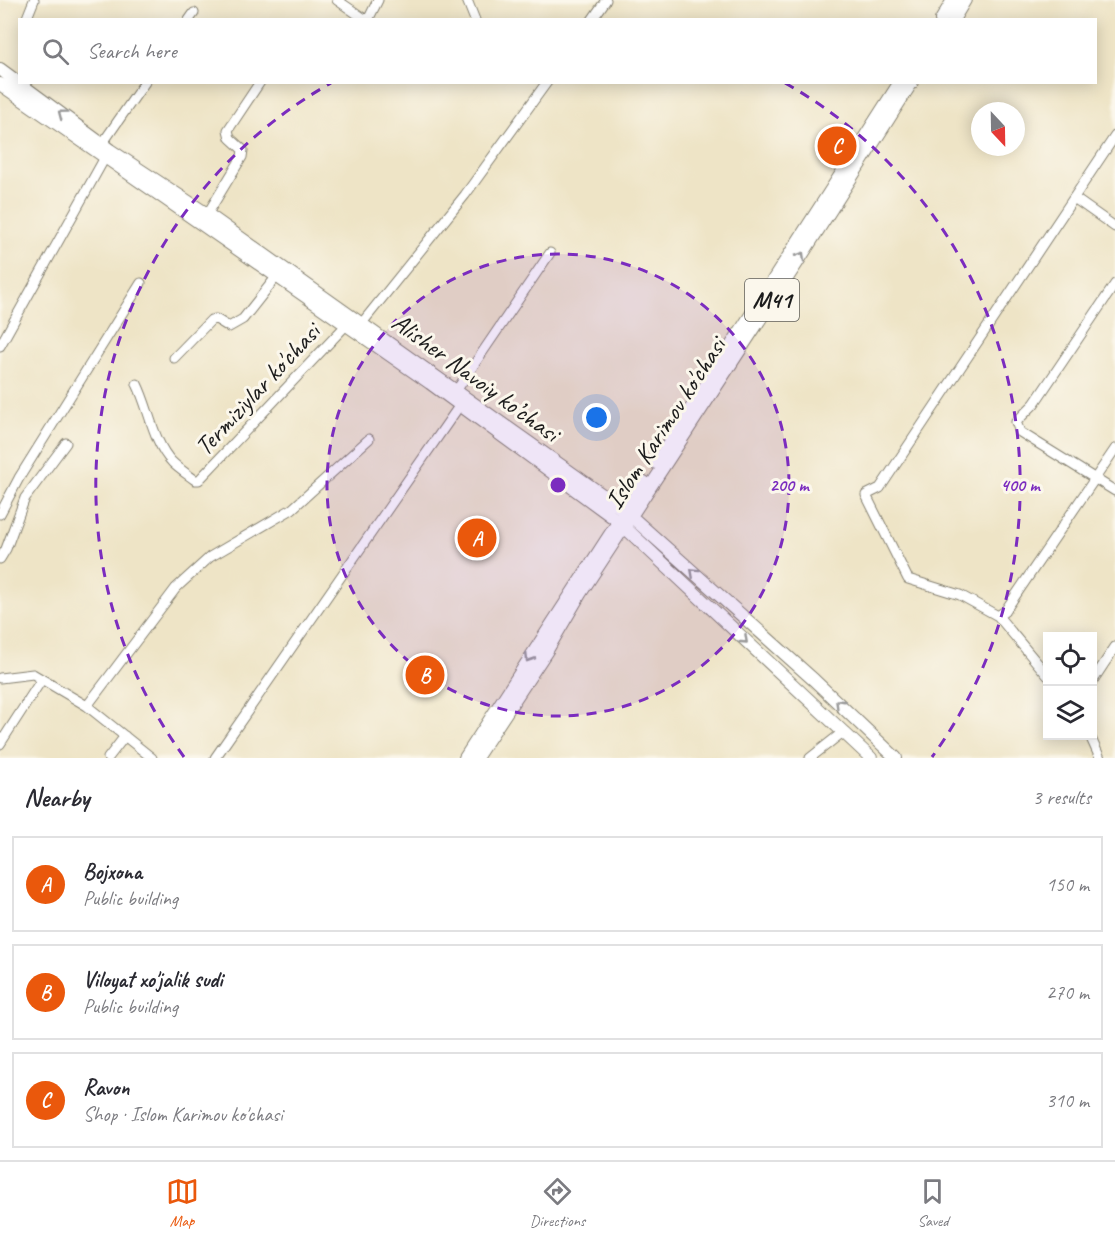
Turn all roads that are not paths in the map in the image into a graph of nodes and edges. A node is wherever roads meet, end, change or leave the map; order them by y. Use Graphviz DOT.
graph roads {
  1 [pos="34,0"];
  2 [pos="337,0"];
  3 [pos="378,0"];
  4 [pos="467,0"];
  5 [pos="606,0"];
  6 [pos="953,0"];
  7 [pos="965,0"];
  8 [pos="27,18"];
  9 [pos="364,18"];
  10 [pos="368,18"];
  11 [pos="474,18"];
  12 [pos="593,18"];
  13 [pos="942,18"];
  14 [pos="954,18"];
  15 [pos="0,69"];
  16 [pos="18,83"];
  17 [pos="0,84"];
  18 [pos="19,84"];
  19 [pos="144,84"];
  20 [pos="259,84"];
  21 [pos="546,84"];
  22 [pos="899,84"];
  23 [pos="911,84"];
  24 [pos="1115,136"];
  25 [pos="103,150"];
  26 [pos="1074,198"];
  27 [pos="204,218"];
  28 [pos="1115,227"];
  29 [pos="550,253"];
  30 [pos="277,276"];
  31 [pos="141,283"];
  32 [pos="1115,284"];
  33 [pos="354,324"];
  34 [pos="0,346"];
  35 [pos="174,358"];
  36 [pos="137,384"];
  37 [pos="460,398"];
  38 [pos="369,439"];
  39 [pos="66,443"];
  40 [pos="1115,449"];
  41 [pos="1095,479"];
  42 [pos="1115,491"];
  43 [pos="0,514"];
  44 [pos="625,519"];
  45 [pos="0,559"];
  46 [pos="998,616"];
  47 [pos="1115,647"];
  48 [pos="1043,671"];
  49 [pos="1097,674"];
  50 [pos="0,678"];
  51 [pos="42,679"];
  52 [pos="87,706"];
  53 [pos="866,729"];
  54 [pos="843,732"];
  55 [pos="125,736"];
  56 [pos="1092,740"];
  57 [pos="854,742"];
  58 [pos="0,744"];
  59 [pos="108,758"];
  60 [pos="152,758"];
  61 [pos="215,758"];
  62 [pos="465,758"];
  63 [pos="476,758"];
  64 [pos="810,758"];
  65 [pos="871,758"];
  66 [pos="896,758"];
  67 [pos="1100,758"];
  1 -- 8 [label="street"];
  2 -- 9 [label="street"];
  3 -- 10 [label="street"];
  4 -- 11 [label="street"];
  5 -- 12 [label="street"];
  6 -- 13 [label="main road"];
  7 -- 14 [label="main road"];
  16 -- 15 [label="main road, Alisher Navoiy ko’chasi, one-way"];
  17 -- 25 [label="main road, Alisher Navoiy ko’chasi"];
  25 -- 18 [label="main road, Alisher Navoiy ko’chasi, one-way"];
  19 -- 25 [label="street"];
  20 -- 27 [label="street"];
  21 -- 33 [label="street, Termiziylar ko'chasi"];
  22 -- 44 [label="main road, Islom Karimov ko'chasi / M41"];
  44 -- 23 [label="main road, Islom Karimov ko'chasi / M41, one-way"];
  24 -- 26 [label="street"];
  25 -- 27 [label="main road, Alisher Navoiy ko’chasi"];
  25 -- 34 [label="street"];
  26 -- 28 [label="street"];
  26 -- 46 [label="street"];
  27 -- 30 [label="main road, Alisher Navoiy ko’chasi"];
  27 -- 33 [label="main road, Alisher Navoiy ko’chasi"];
  29 -- 37 [label="street"];
  30 -- 33 [label="main road, Alisher Navoiy ko’chasi"];
  30 -- 35 [label="street"];
  31 -- 43 [label="street"];
  32 -- 41 [label="street"];
  33 -- 36 [label="street, Termiziylar ko'chasi"];
  33 -- 37 [label="main road, Alisher Navoiy ko’chasi"];
  37 -- 44 [label="main road, Alisher Navoiy ko’chasi"];
  37 -- 61 [label="street"];
  38 -- 52 [label="street"];
  39 -- 45 [label="street"];
  40 -- 41 [label="street"];
  41 -- 42 [label="street"];
  41 -- 46 [label="street"];
  53 -- 44 [label="main road, Alisher Navoiy ko’chasi, one-way"];
  44 -- 54 [label="main road, Alisher Navoiy ko’chasi, one-way"];
  44 -- 62 [label="main road, Islom Karimov ko'chasi / M41, one-way"];
  44 -- 63 [label="main road, Islom Karimov ko'chasi / M41"];
  46 -- 48 [label="street"];
  47 -- 49 [label="street"];
  50 -- 51 [label="street"];
  51 -- 52 [label="street"];
  51 -- 58 [label="street"];
  52 -- 55 [label="street"];
  53 -- 57 [label="main road"];
  53 -- 66 [label="main road, Alisher Navoiy ko’chasi"];
  54 -- 57 [label="main road, Alisher Navoiy ko’chasi"];
  54 -- 64 [label="street"];
  55 -- 59 [label="street"];
  55 -- 60 [label="street"];
  56 -- 67 [label="street"];
  57 -- 65 [label="main road, Alisher Navoiy ko’chasi"];
}
